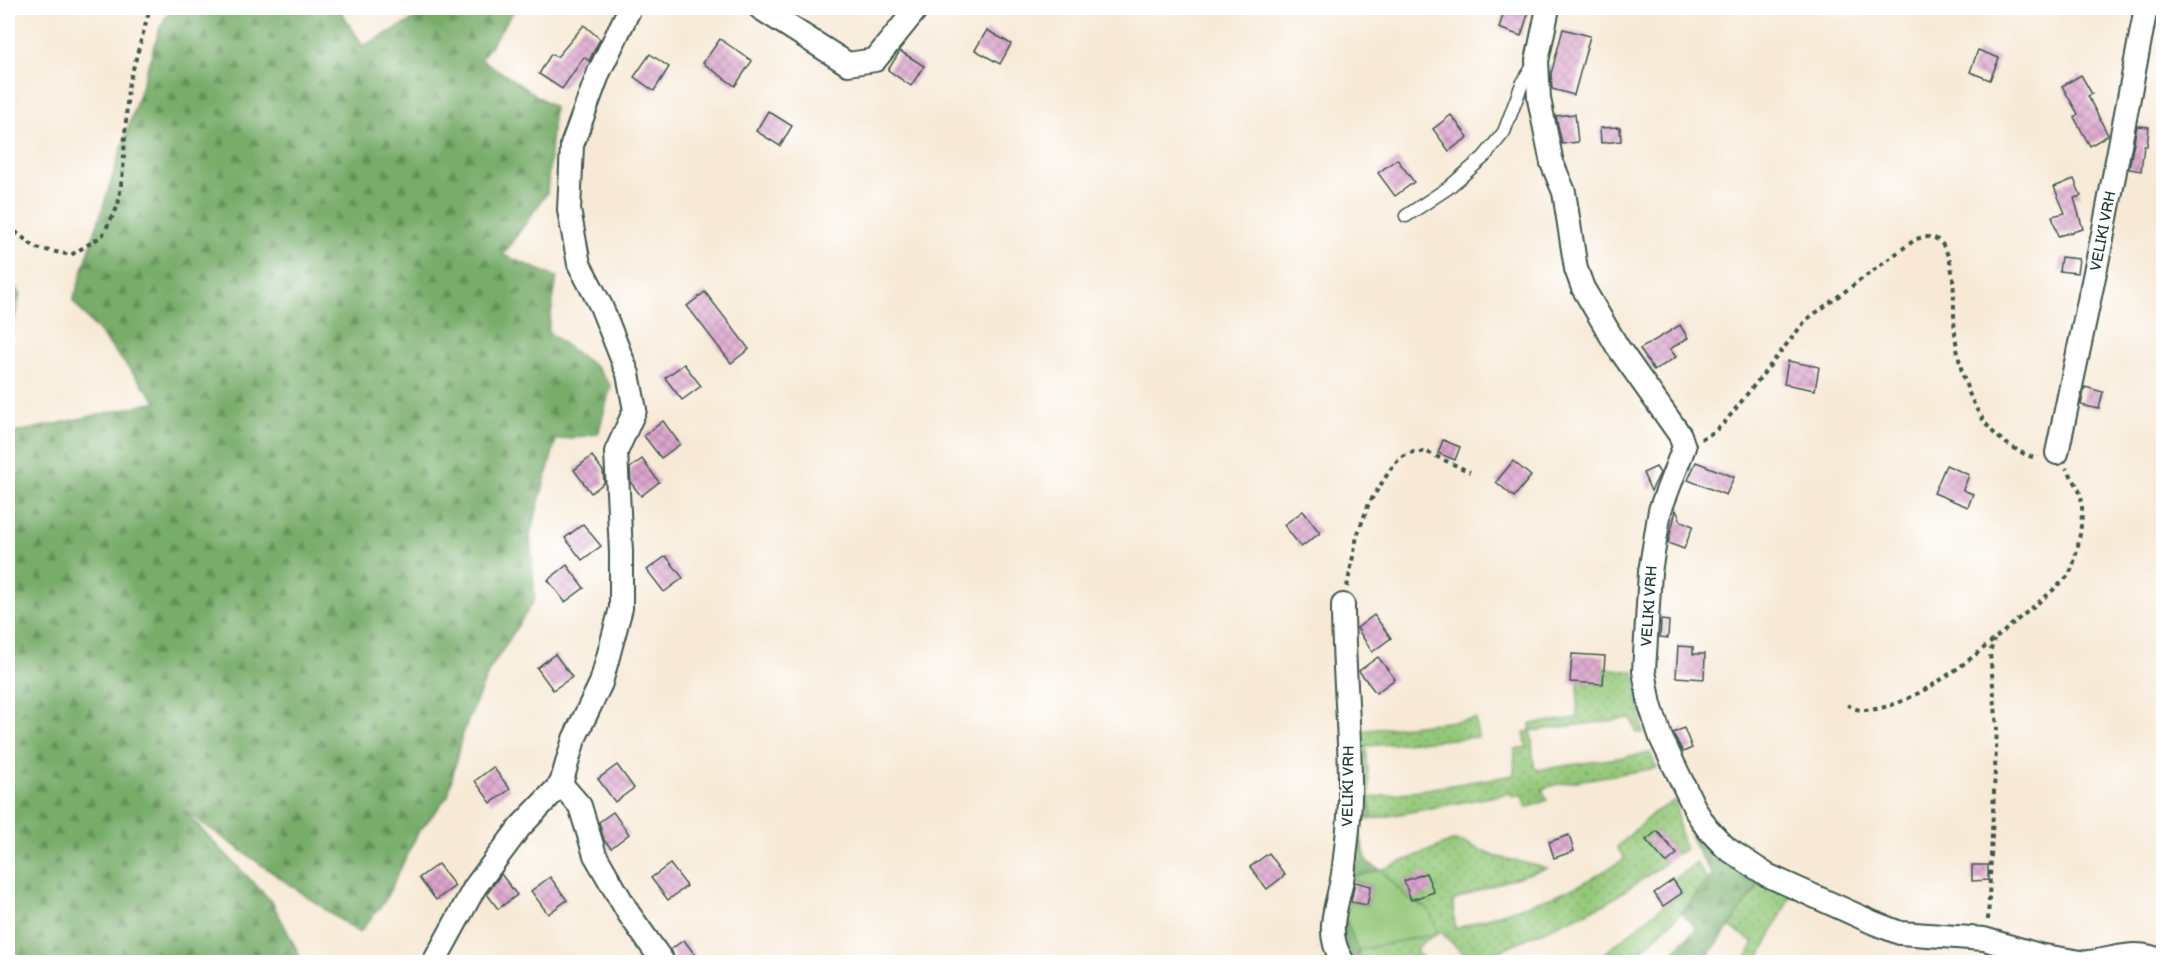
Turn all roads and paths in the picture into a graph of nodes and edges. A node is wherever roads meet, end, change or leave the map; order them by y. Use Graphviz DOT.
graph roads {
  1 [pos="150,8"];
  2 [pos="630,8"];
  3 [pos="760,8"];
  4 [pos="917,8"];
  5 [pos="1548,8"];
  6 [pos="2146,8"];
  7 [pos="1537,61"];
  8 [pos="1406,216"];
  9 [pos="8,226"];
  10 [pos="1683,444"];
  11 [pos="2057,453"];
  12 [pos="1470,472"];
  13 [pos="1343,605"];
  14 [pos="1994,639"];
  15 [pos="1847,705"];
  16 [pos="561,784"];
  17 [pos="1984,939"];
  18 [pos="2163,962"];
  19 [pos="434,963"];
  20 [pos="663,963"];
  21 [pos="1343,963"];
  22 [pos="2081,963"];
  23 [pos="2089,963"];
  1 -- 9 [label="path"];
  2 -- 16 [label="street"];
  3 -- 4 [label="street"];
  5 -- 7 [label="street"];
  6 -- 11 [label="street, VELIKI VRH"];
  7 -- 8 [label="lane"];
  7 -- 10 [label="street"];
  10 -- 11 [label="path"];
  10 -- 17 [label="street, VELIKI VRH"];
  11 -- 14 [label="path"];
  12 -- 13 [label="path"];
  13 -- 21 [label="street, VELIKI VRH"];
  14 -- 15 [label="path"];
  14 -- 17 [label="path"];
  16 -- 19 [label="street"];
  16 -- 20 [label="street"];
  17 -- 22 [label="street, VELIKI VRH"];
  18 -- 23 [label="street"];
}
